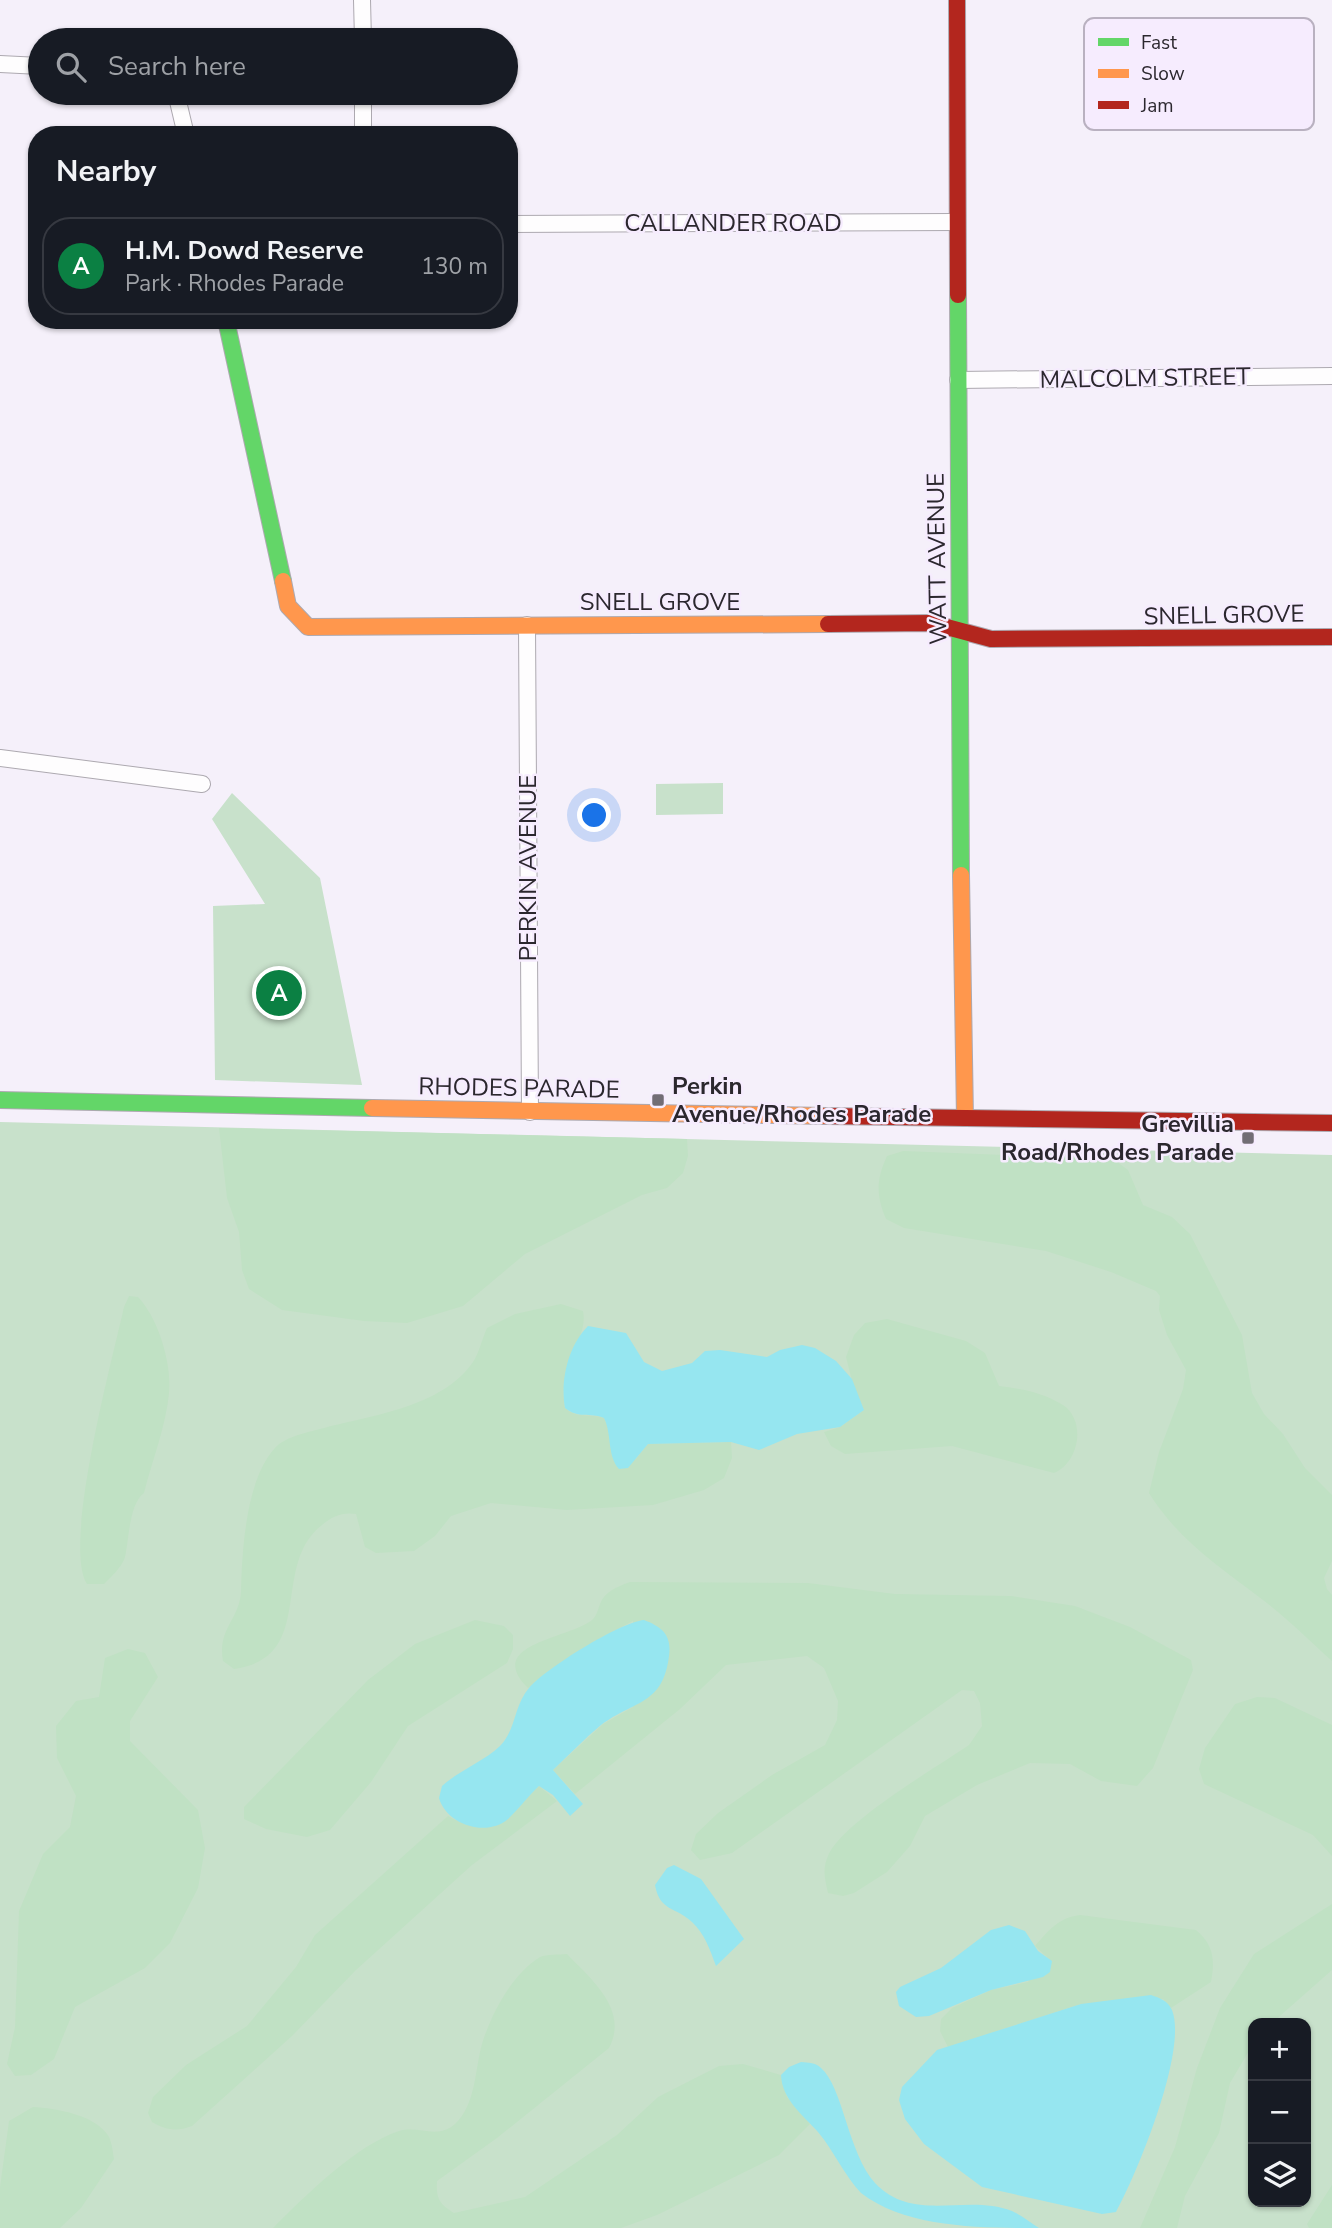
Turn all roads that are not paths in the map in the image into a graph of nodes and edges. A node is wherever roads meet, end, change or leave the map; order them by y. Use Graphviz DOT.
graph roads {
  1 [pos="362,0"];
  2 [pos="957,0"];
  3 [pos="363,28"];
  4 [pos="0,64"];
  5 [pos="28,65"];
  6 [pos="179,105"];
  7 [pos="363,105"];
  8 [pos="184,126"];
  9 [pos="363,126"];
  10 [pos="956,222"];
  11 [pos="518,224"];
  12 [pos="228,329"];
  13 [pos="1332,376"];
  14 [pos="958,380"];
  15 [pos="527,625"];
  16 [pos="961,631"];
  17 [pos="1332,637"];
  18 [pos="0,758"];
  19 [pos="202,784"];
  20 [pos="0,1100"];
  21 [pos="530,1112"];
  22 [pos="965,1118"];
  23 [pos="1332,1123"];
  1 -- 3 [label="street"];
  2 -- 10 [label="street, WATT AVENUE"];
  4 -- 5 [label="street"];
  6 -- 8 [label="street"];
  7 -- 9 [label="street"];
  10 -- 11 [label="street, CALLANDER ROAD"];
  10 -- 14 [label="street, WATT AVENUE"];
  12 -- 15 [label="street, SNELL GROVE"];
  13 -- 14 [label="street, MALCOLM STREET"];
  14 -- 16 [label="street, WATT AVENUE"];
  15 -- 16 [label="street, SNELL GROVE"];
  15 -- 21 [label="street, PERKIN AVENUE"];
  16 -- 17 [label="street, SNELL GROVE"];
  16 -- 22 [label="street, WATT AVENUE"];
  18 -- 19 [label="street"];
  20 -- 21 [label="street, RHODES PARADE"];
  21 -- 22 [label="street, RHODES PARADE"];
  22 -- 23 [label="street, RHODES PARADE"];
}
